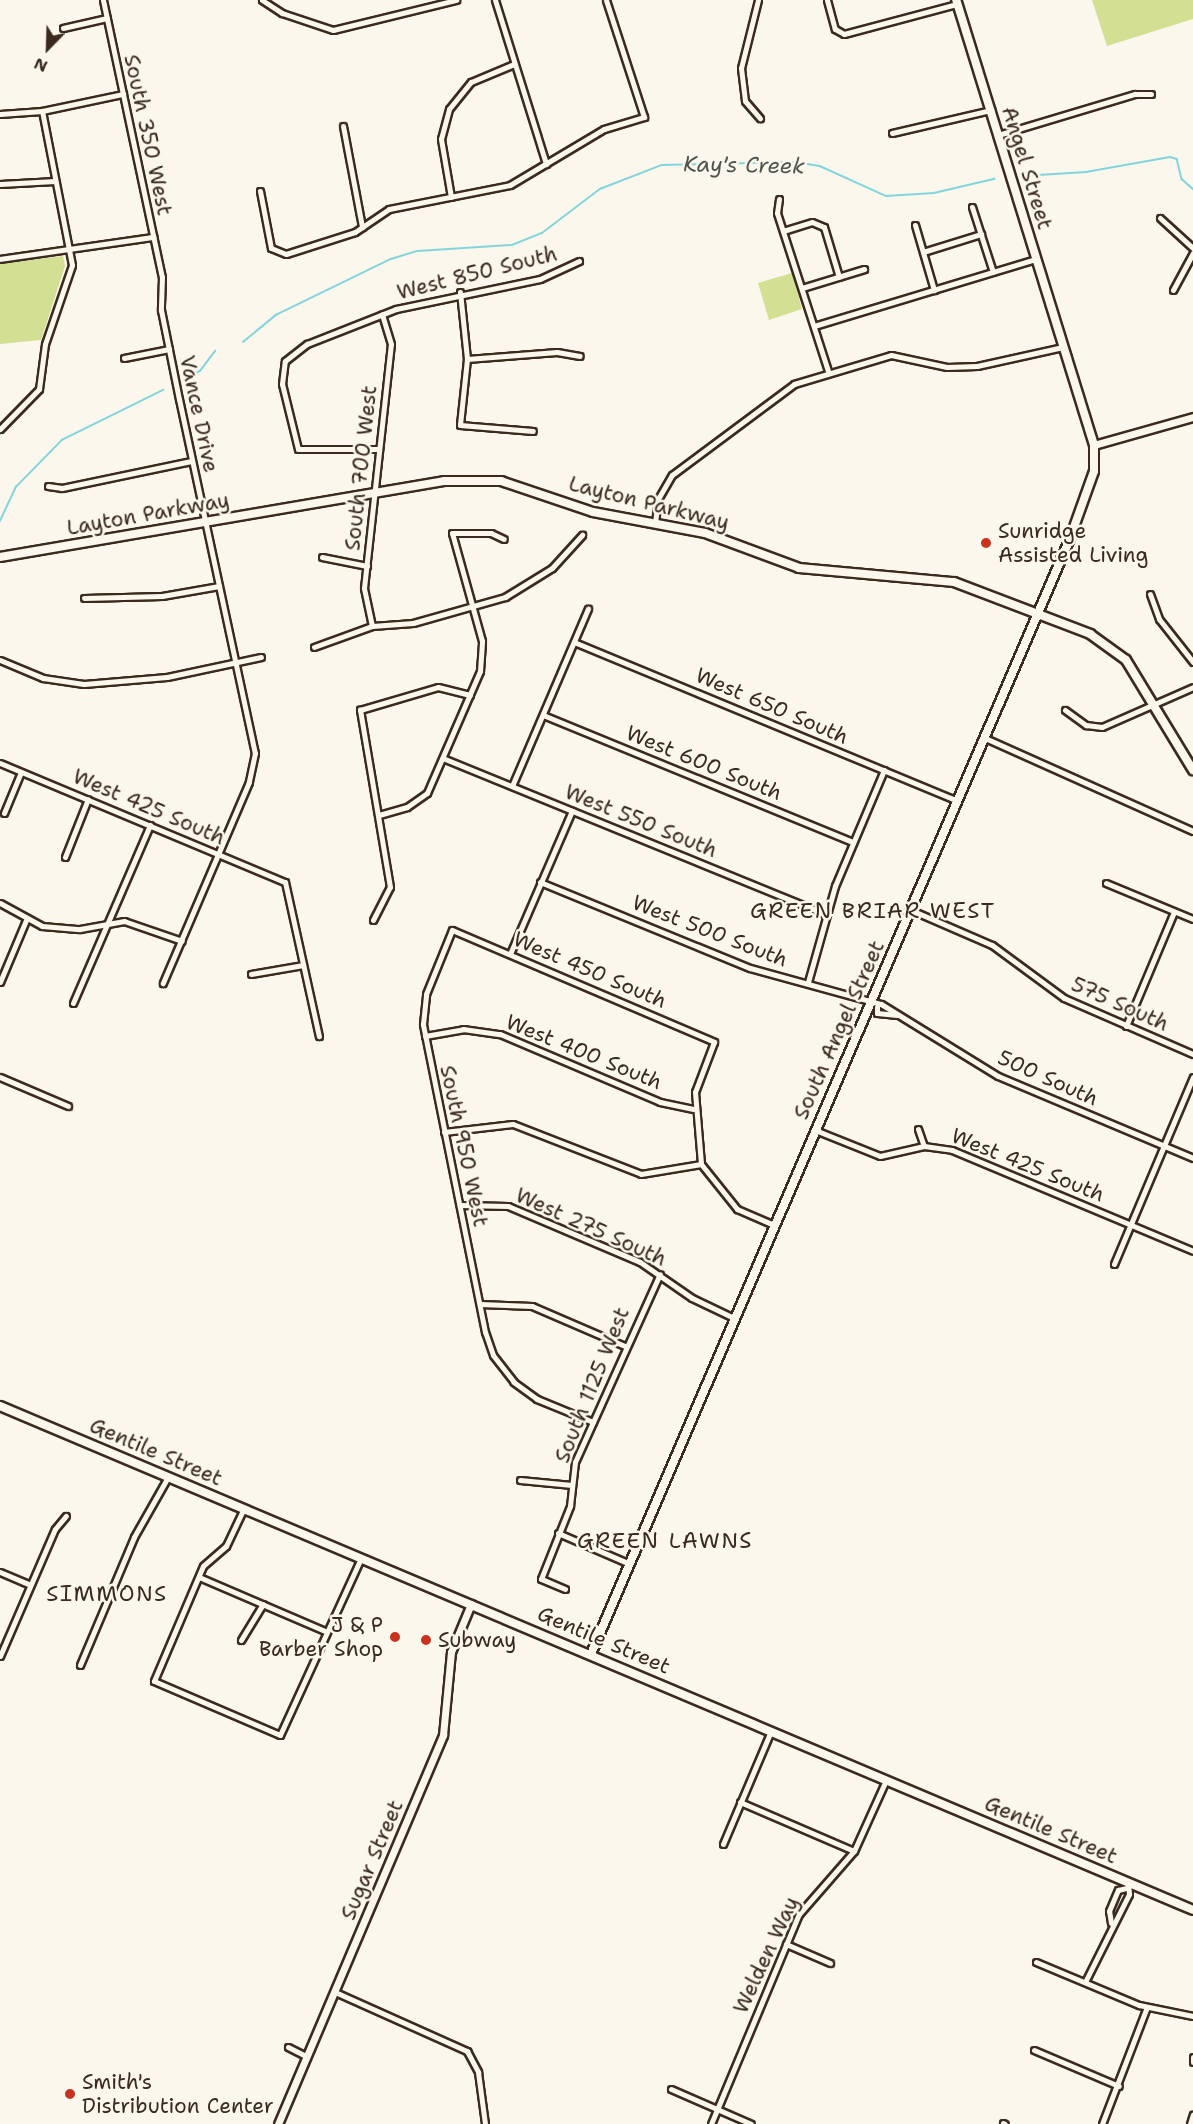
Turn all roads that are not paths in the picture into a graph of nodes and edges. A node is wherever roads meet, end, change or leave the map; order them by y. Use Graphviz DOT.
graph roads {
  1 [pos="103,0"];
  2 [pos="262,0"];
  3 [pos="456,0"];
  4 [pos="495,0"];
  5 [pos="606,0"];
  6 [pos="758,0"];
  7 [pos="827,0"];
  8 [pos="957,2"];
  9 [pos="107,18"];
  10 [pos="63,28"];
  11 [pos="514,64"];
  12 [pos="123,94"];
  13 [pos="1150,94"];
  14 [pos="991,110"];
  15 [pos="42,111"];
  16 [pos="0,114"];
  17 [pos="760,118"];
  18 [pos="343,126"];
  19 [pos="892,134"];
  20 [pos="999,135"];
  21 [pos="546,164"];
  22 [pos="55,181"];
  23 [pos="0,184"];
  24 [pos="260,191"];
  25 [pos="451,197"];
  26 [pos="779,199"];
  27 [pos="972,207"];
  28 [pos="1160,218"];
  29 [pos="915,225"];
  30 [pos="362,227"];
  31 [pos="783,231"];
  32 [pos="981,234"];
  33 [pos="153,237"];
  34 [pos="1193,248"];
  35 [pos="70,250"];
  36 [pos="923,252"];
  37 [pos="1193,253"];
  38 [pos="0,259"];
  39 [pos="1036,259"];
  40 [pos="579,261"];
  41 [pos="864,269"];
  42 [pos="993,272"];
  43 [pos="162,277"];
  44 [pos="839,277"];
  45 [pos="802,288"];
  46 [pos="934,290"];
  47 [pos="1173,290"];
  48 [pos="460,292"];
  49 [pos="382,314"];
  50 [pos="814,326"];
  51 [pos="1063,347"];
  52 [pos="169,349"];
  53 [pos="580,356"];
  54 [pos="124,358"];
  55 [pos="467,359"];
  56 [pos="828,371"];
  57 [pos="1193,417"];
  58 [pos="0,429"];
  59 [pos="533,431"];
  60 [pos="1094,445"];
  61 [pos="377,449"];
  62 [pos="191,461"];
  63 [pos="48,486"];
  64 [pos="375,492"];
  65 [pos="207,522"];
  66 [pos="655,523"];
  67 [pos="582,535"];
  68 [pos="504,539"];
  69 [pos="0,557"];
  70 [pos="322,557"];
  71 [pos="367,566"];
  72 [pos="219,586"];
  73 [pos="1150,594"];
  74 [pos="84,598"];
  75 [pos="472,606"];
  76 [pos="588,609"];
  77 [pos="1036,612"];
  78 [pos="372,626"];
  79 [pos="574,642"];
  80 [pos="314,647"];
  81 [pos="261,657"];
  82 [pos="0,660"];
  83 [pos="1193,662"];
  84 [pos="236,663"];
  85 [pos="1193,687"];
  86 [pos="470,695"];
  87 [pos="1154,707"];
  88 [pos="1065,710"];
  89 [pos="543,715"];
  90 [pos="985,738"];
  91 [pos="445,759"];
  92 [pos="0,763"];
  93 [pos="884,770"];
  94 [pos="1193,770"];
  95 [pos="21,772"];
  96 [pos="512,786"];
  97 [pos="88,799"];
  98 [pos="957,801"];
  99 [pos="572,811"];
  100 [pos="4,813"];
  101 [pos="379,815"];
  102 [pos="150,825"];
  103 [pos="1193,831"];
  104 [pos="853,842"];
  105 [pos="219,855"];
  106 [pos="65,857"];
  107 [pos="540,882"];
  108 [pos="1106,883"];
  109 [pos="0,903"];
  110 [pos="910,910"];
  111 [pos="1174,912"];
  112 [pos="825,914"];
  113 [pos="1193,919"];
  114 [pos="26,920"];
  115 [pos="373,920"];
  116 [pos="108,924"];
  117 [pos="452,930"];
  118 [pos="182,941"];
  119 [pos="510,954"];
  120 [pos="303,965"];
  121 [pos="251,974"];
  122 [pos="1,978"];
  123 [pos="808,982"];
  124 [pos="163,983"];
  125 [pos="73,1003"];
  126 [pos="874,1006"];
  127 [pos="897,1015"];
  128 [pos="1126,1026"];
  129 [pos="425,1035"];
  130 [pos="319,1036"];
  131 [pos="1193,1054"];
  132 [pos="0,1077"];
  133 [pos="1193,1077"];
  134 [pos="62,1095"];
  135 [pos="58,1102"];
  136 [pos="68,1106"];
  137 [pos="693,1109"];
  138 [pos="918,1129"];
  139 [pos="814,1130"];
  140 [pos="444,1132"];
  141 [pos="1163,1145"];
  142 [pos="924,1146"];
  143 [pos="1193,1158"];
  144 [pos="701,1164"];
  145 [pos="459,1205"];
  146 [pos="774,1225"];
  147 [pos="1130,1225"];
  148 [pos="1193,1251"];
  149 [pos="1114,1264"];
  150 [pos="660,1274"];
  151 [pos="480,1304"];
  152 [pos="734,1318"];
  153 [pos="625,1346"];
  154 [pos="0,1406"];
  155 [pos="593,1422"];
  156 [pos="168,1477"];
  157 [pos="520,1480"];
  158 [pos="572,1485"];
  159 [pos="244,1508"];
  160 [pos="66,1516"];
  161 [pos="558,1533"];
  162 [pos="361,1558"];
  163 [pos="630,1564"];
  164 [pos="0,1572"];
  165 [pos="199,1576"];
  166 [pos="30,1585"];
  167 [pos="565,1589"];
  168 [pos="263,1604"];
  169 [pos="471,1604"];
  170 [pos="325,1631"];
  171 [pos="241,1640"];
  172 [pos="591,1654"];
  173 [pos="0,1656"];
  174 [pos="80,1665"];
  175 [pos="771,1731"];
  176 [pos="886,1780"];
  177 [pos="740,1803"];
  178 [pos="723,1844"];
  179 [pos="854,1851"];
  180 [pos="1127,1885"];
  181 [pos="1193,1910"];
  182 [pos="1111,1923"];
  183 [pos="786,1944"];
  184 [pos="1036,1962"];
  185 [pos="830,1963"];
  186 [pos="1085,1982"];
  187 [pos="335,1992"];
  188 [pos="1147,2007"];
  189 [pos="1193,2016"];
  190 [pos="288,2047"];
  191 [pos="1034,2050"];
  192 [pos="306,2056"];
  193 [pos="1119,2086"];
  194 [pos="671,2089"];
  195 [pos="717,2110"];
  196 [pos="1193,2114"];
  197 [pos="278,2124"];
  198 [pos="486,2124"];
  199 [pos="711,2124"];
  200 [pos="751,2124"];
  201 [pos="1102,2124"];
  202 [pos="1190,2124"];
  1 -- 9 [label="street, South 350 West"];
  2 -- 3 [label="street"];
  4 -- 11 [label="street"];
  5 -- 21 [label="street"];
  6 -- 17 [label="street"];
  7 -- 8 [label="street"];
  8 -- 14 [label="main road, Angel Street"];
  9 -- 10 [label="street"];
  9 -- 12 [label="street, South 350 West"];
  11 -- 21 [label="street"];
  11 -- 25 [label="street"];
  12 -- 15 [label="street"];
  12 -- 33 [label="street, South 350 West"];
  13 -- 20 [label="street"];
  14 -- 19 [label="street"];
  14 -- 20 [label="main road, Angel Street"];
  15 -- 16 [label="street"];
  15 -- 22 [label="street"];
  18 -- 30 [label="street"];
  20 -- 39 [label="main road, Angel Street"];
  21 -- 25 [label="street"];
  22 -- 23 [label="street"];
  22 -- 35 [label="street"];
  24 -- 30 [label="street"];
  25 -- 30 [label="street"];
  26 -- 31 [label="street"];
  27 -- 32 [label="street"];
  28 -- 34 [label="street"];
  29 -- 36 [label="street"];
  31 -- 44 [label="street"];
  31 -- 45 [label="street"];
  32 -- 36 [label="street"];
  32 -- 42 [label="street"];
  33 -- 35 [label="street"];
  33 -- 43 [label="street, South 350 West"];
  35 -- 38 [label="street"];
  35 -- 58 [label="street"];
  36 -- 46 [label="street"];
  37 -- 47 [label="street"];
  39 -- 42 [label="street"];
  39 -- 51 [label="main road, Angel Street"];
  40 -- 48 [label="street, West 850 South"];
  41 -- 44 [label="street"];
  42 -- 46 [label="street"];
  43 -- 52 [label="street, Vance Drive"];
  44 -- 45 [label="street"];
  45 -- 50 [label="street"];
  46 -- 50 [label="street"];
  48 -- 49 [label="street, West 850 South"];
  48 -- 55 [label="street"];
  49 -- 61 [label="street, South 700 West"];
  49 -- 61 [label="street, West 850 South"];
  50 -- 56 [label="street"];
  51 -- 56 [label="street"];
  51 -- 60 [label="main road, South Angel Street"];
  52 -- 54 [label="street"];
  52 -- 62 [label="street, Vance Drive"];
  53 -- 55 [label="street"];
  55 -- 59 [label="street"];
  56 -- 66 [label="street"];
  57 -- 60 [label="street"];
  60 -- 77 [label="main road, South Angel Street"];
  61 -- 64 [label="street, South 700 West"];
  62 -- 63 [label="street"];
  62 -- 65 [label="street, Vance Drive"];
  64 -- 65 [label="main road, Layton Parkway"];
  64 -- 66 [label="main road, Layton Parkway"];
  64 -- 71 [label="street, South 700 West"];
  65 -- 69 [label="main road, Layton Parkway"];
  65 -- 72 [label="street, Vance Drive"];
  66 -- 77 [label="main road, Layton Parkway"];
  67 -- 75 [label="street"];
  68 -- 75 [label="street"];
  70 -- 71 [label="street"];
  71 -- 78 [label="street, South 700 West"];
  72 -- 74 [label="street"];
  72 -- 84 [label="street, Vance Drive"];
  73 -- 83 [label="street"];
  75 -- 78 [label="street"];
  75 -- 86 [label="street"];
  76 -- 79 [label="street"];
  77 -- 87 [label="main road, Layton Parkway"];
  77 -- 90 [label="main road, South Angel Street"];
  78 -- 80 [label="street"];
  79 -- 89 [label="street"];
  79 -- 93 [label="street, West 650 South"];
  81 -- 84 [label="street"];
  82 -- 84 [label="street"];
  84 -- 105 [label="street, Vance Drive"];
  85 -- 87 [label="street"];
  86 -- 91 [label="street"];
  86 -- 101 [label="street"];
  87 -- 88 [label="street"];
  87 -- 94 [label="main road, Layton Parkway"];
  89 -- 96 [label="street"];
  89 -- 104 [label="street, West 600 South"];
  90 -- 98 [label="main road, South Angel Street"];
  90 -- 103 [label="street"];
  91 -- 96 [label="street, West 550 South"];
  91 -- 101 [label="street"];
  92 -- 95 [label="street, West 425 South"];
  93 -- 98 [label="street, West 650 South"];
  93 -- 104 [label="street"];
  95 -- 97 [label="street, West 425 South"];
  95 -- 100 [label="street"];
  96 -- 99 [label="street, West 550 South"];
  97 -- 102 [label="street, West 425 South"];
  97 -- 106 [label="street"];
  98 -- 110 [label="main road, South Angel Street"];
  99 -- 107 [label="street"];
  99 -- 112 [label="street, West 550 South"];
  101 -- 115 [label="street"];
  102 -- 105 [label="street, West 425 South"];
  102 -- 116 [label="street"];
  104 -- 112 [label="street"];
  105 -- 118 [label="street, Vance Drive"];
  105 -- 120 [label="street, West 425 South"];
  107 -- 119 [label="street"];
  107 -- 123 [label="street, West 500 South"];
  108 -- 111 [label="street"];
  109 -- 114 [label="street"];
  110 -- 126 [label="main road, South Angel Street"];
  110 -- 128 [label="street, 575 South"];
  111 -- 113 [label="street"];
  111 -- 128 [label="street"];
  112 -- 123 [label="street"];
  114 -- 116 [label="street"];
  114 -- 122 [label="street"];
  116 -- 118 [label="street"];
  116 -- 125 [label="street"];
  117 -- 119 [label="street, West 450 South"];
  117 -- 129 [label="street, South 950 West"];
  118 -- 124 [label="street, Vance Drive"];
  119 -- 137 [label="street, West 450 South"];
  120 -- 121 [label="street"];
  120 -- 130 [label="street"];
  123 -- 126 [label="street, West 500 South"];
  126 -- 127 [label="street, 500 South"];
  126 -- 127 [label="street, 500 South"];
  126 -- 139 [label="main road, South Angel Street"];
  127 -- 141 [label="street, 500 South"];
  128 -- 131 [label="street, 575 South"];
  129 -- 137 [label="street, West 400 South"];
  129 -- 140 [label="street, South 950 West"];
  132 -- 135 [label="street"];
  133 -- 141 [label="street"];
  134 -- 135 [label="street"];
  135 -- 136 [label="street"];
  137 -- 144 [label="street"];
  138 -- 142 [label="street"];
  139 -- 142 [label="street, West 425 South"];
  139 -- 146 [label="main road, South Angel Street"];
  140 -- 144 [label="street"];
  140 -- 145 [label="street, South 950 West"];
  141 -- 143 [label="street, 500 South"];
  141 -- 147 [label="street"];
  142 -- 147 [label="street, West 425 South"];
  144 -- 146 [label="street"];
  145 -- 150 [label="street, West 275 South"];
  145 -- 151 [label="street, South 950 West"];
  146 -- 152 [label="main road, South Angel Street"];
  147 -- 148 [label="street, West 425 South"];
  147 -- 149 [label="street"];
  150 -- 152 [label="street, West 275 South"];
  150 -- 153 [label="street, South 1125 West"];
  151 -- 153 [label="street"];
  151 -- 155 [label="street, South 950 West"];
  152 -- 163 [label="main road, South Angel Street"];
  153 -- 155 [label="street, South 1125 West"];
  154 -- 156 [label="main road, Gentile Street"];
  155 -- 158 [label="street, South 1125 West"];
  156 -- 159 [label="main road, Gentile Street"];
  156 -- 174 [label="street"];
  157 -- 158 [label="street"];
  158 -- 161 [label="street, South 1125 West"];
  159 -- 162 [label="main road, Gentile Street"];
  159 -- 165 [label="street"];
  160 -- 166 [label="street"];
  161 -- 163 [label="street"];
  161 -- 167 [label="street, South 1125 West"];
  162 -- 169 [label="main road, Gentile Street"];
  162 -- 170 [label="street"];
  163 -- 172 [label="main road, South Angel Street"];
  164 -- 166 [label="street"];
  165 -- 168 [label="street"];
  165 -- 170 [label="street"];
  166 -- 173 [label="street"];
  168 -- 170 [label="street"];
  168 -- 171 [label="street"];
  169 -- 172 [label="main road, Gentile Street"];
  169 -- 187 [label="street, Sugar Street"];
  172 -- 175 [label="main road, Gentile Street"];
  175 -- 176 [label="main road, Gentile Street"];
  175 -- 177 [label="street"];
  176 -- 179 [label="street, Welden Way"];
  176 -- 180 [label="main road, Gentile Street"];
  177 -- 178 [label="street"];
  177 -- 179 [label="street"];
  179 -- 183 [label="street, Welden Way"];
  180 -- 181 [label="main road, Gentile Street"];
  180 -- 182 [label="street"];
  180 -- 182 [label="street"];
  182 -- 186 [label="street"];
  183 -- 185 [label="street"];
  183 -- 195 [label="street, Welden Way"];
  184 -- 186 [label="street"];
  186 -- 188 [label="street"];
  187 -- 192 [label="street, Sugar Street"];
  187 -- 198 [label="street"];
  188 -- 189 [label="street"];
  188 -- 193 [label="street"];
  190 -- 192 [label="street"];
  191 -- 193 [label="street"];
  192 -- 197 [label="street, Sugar Street"];
  193 -- 201 [label="street"];
  194 -- 195 [label="street"];
  195 -- 199 [label="street, Welden Way"];
  195 -- 200 [label="street"];
  196 -- 202 [label="street"];
}
